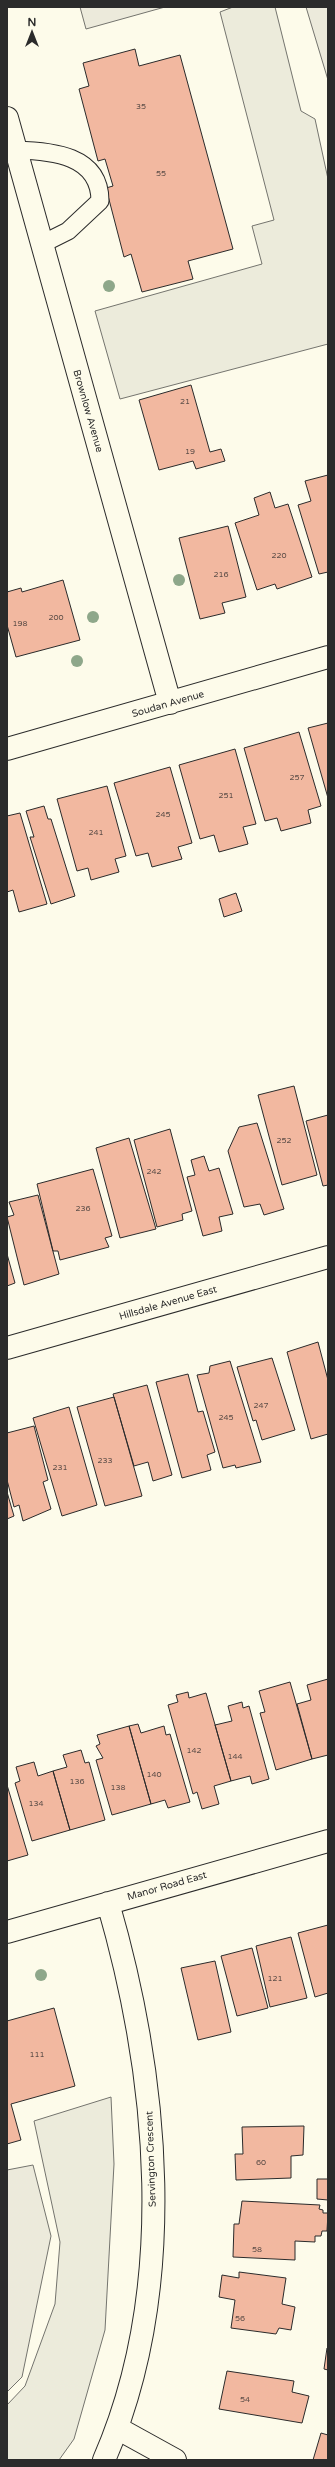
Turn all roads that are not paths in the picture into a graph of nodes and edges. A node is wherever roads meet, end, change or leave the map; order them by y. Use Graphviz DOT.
graph roads {
  1 [pos="7,118"];
  2 [pos="16,150"];
  3 [pos="42,244"];
  4 [pos="328,657"];
  5 [pos="170,703"];
  6 [pos="7,749"];
  7 [pos="328,1257"];
  8 [pos="7,1348"];
  9 [pos="328,1841"];
  10 [pos="108,1903"];
  11 [pos="7,1932"];
  12 [pos="117,2428"];
  13 [pos="104,2460"];
  14 [pos="175,2460"];
  1 -- 2 [label="street, Brownlow Avenue"];
  2 -- 3 [label="street, Brownlow Avenue"];
  2 -- 3 [label="lane"];
  3 -- 5 [label="street, Brownlow Avenue"];
  4 -- 5 [label="street, Soudan Avenue"];
  5 -- 6 [label="street, Soudan Avenue"];
  7 -- 8 [label="street, Hillsdale Avenue East"];
  9 -- 10 [label="street, Manor Road East"];
  10 -- 11 [label="street, Manor Road East"];
  10 -- 12 [label="street, Servington Crescent"];
  12 -- 13 [label="street, Servington Crescent"];
  12 -- 14 [label="street"];
}
